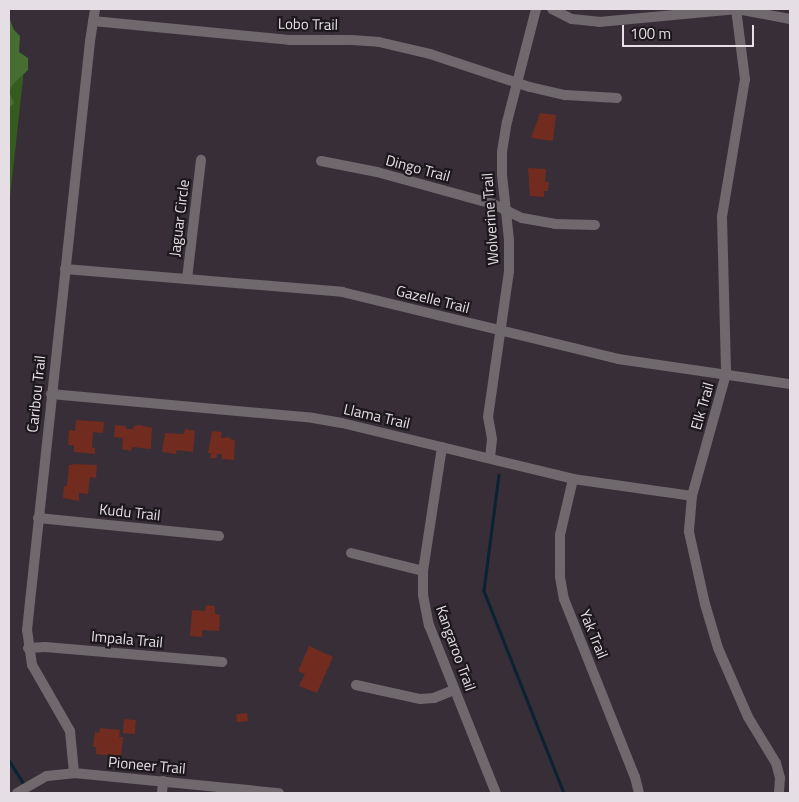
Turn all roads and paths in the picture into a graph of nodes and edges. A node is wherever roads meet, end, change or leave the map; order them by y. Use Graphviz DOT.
graph roads {
  1 [pos="95,9"];
  2 [pos="536,9"];
  3 [pos="552,9"];
  4 [pos="737,9"];
  5 [pos="790,19"];
  6 [pos="93,21"];
  7 [pos="517,82"];
  8 [pos="617,98"];
  9 [pos="201,160"];
  10 [pos="321,161"];
  11 [pos="505,210"];
  12 [pos="596,226"];
  13 [pos="65,269"];
  14 [pos="187,280"];
  15 [pos="501,331"];
  16 [pos="726,374"];
  17 [pos="790,384"];
  18 [pos="51,394"];
  19 [pos="442,447"];
  20 [pos="490,458"];
  21 [pos="573,479"];
  22 [pos="692,496"];
  23 [pos="38,518"];
  24 [pos="219,536"];
  25 [pos="351,553"];
  26 [pos="423,571"];
  27 [pos="28,648"];
  28 [pos="222,662"];
  29 [pos="356,685"];
  30 [pos="454,690"];
  31 [pos="74,773"];
  32 [pos="163,782"];
  33 [pos="18,793"];
  34 [pos="162,793"];
  35 [pos="279,793"];
  36 [pos="496,793"];
  37 [pos="640,793"];
  38 [pos="779,793"];
  1 -- 6 [label="street, Caribou Trail"];
  2 -- 7 [label="street, Wolverine Trail"];
  3 -- 4 [label="street"];
  4 -- 5 [label="street"];
  4 -- 16 [label="street, Elk Trail"];
  6 -- 7 [label="street, Lobo Trail"];
  6 -- 13 [label="street, Caribou Trail"];
  7 -- 8 [label="street, Lobo Trail"];
  7 -- 11 [label="street, Wolverine Trail"];
  9 -- 14 [label="street, Jaguar Circle"];
  10 -- 11 [label="street, Dingo Trail"];
  11 -- 12 [label="street, Dingo Trail"];
  11 -- 15 [label="street, Wolverine Trail"];
  13 -- 14 [label="street, Gazelle Trail"];
  13 -- 18 [label="street, Caribou Trail"];
  14 -- 15 [label="street, Gazelle Trail"];
  15 -- 16 [label="street, Gazelle Trail"];
  15 -- 20 [label="street, Wolverine Trail"];
  16 -- 17 [label="street, Gazelle Trail"];
  16 -- 22 [label="street, Elk Trail"];
  18 -- 19 [label="street, Llama Trail"];
  18 -- 23 [label="street, Caribou Trail"];
  19 -- 20 [label="street, Llama Trail"];
  19 -- 26 [label="street, Kangaroo Trail"];
  20 -- 21 [label="street, Llama Trail"];
  21 -- 22 [label="street, Llama Trail"];
  21 -- 37 [label="street, Yak Trail"];
  22 -- 38 [label="street, Elk Trail"];
  23 -- 24 [label="street, Kudu Trail"];
  23 -- 27 [label="street, Caribou Trail"];
  25 -- 26 [label="street"];
  26 -- 30 [label="street, Kangaroo Trail"];
  27 -- 28 [label="street, Impala Trail"];
  27 -- 31 [label="street, Caribou Trail"];
  29 -- 30 [label="street"];
  30 -- 36 [label="street, Kangaroo Trail"];
  31 -- 32 [label="street, Pioneer Trail"];
  31 -- 33 [label="street, Pioneer Trail"];
  32 -- 34 [label="street"];
  32 -- 35 [label="street, Pioneer Trail"];
}
